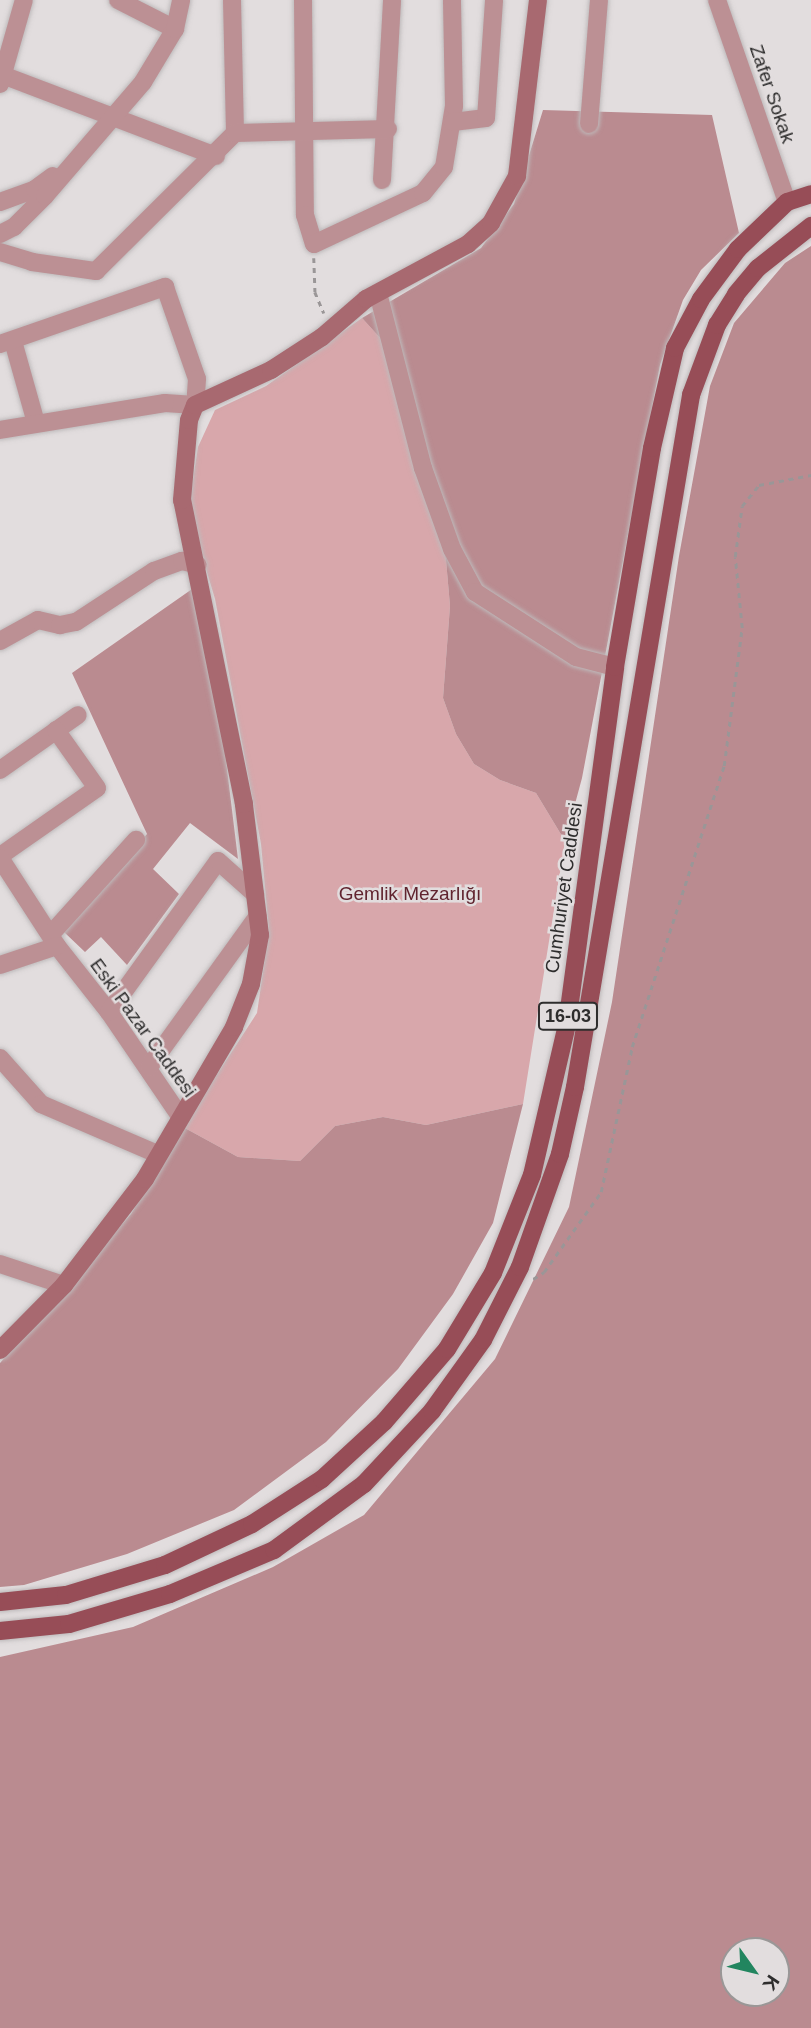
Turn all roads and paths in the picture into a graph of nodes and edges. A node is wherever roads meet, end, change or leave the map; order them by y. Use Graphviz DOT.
graph roads {
  1 [pos="24,0"];
  2 [pos="118,0"];
  3 [pos="181,0"];
  4 [pos="232,0"];
  5 [pos="303,0"];
  6 [pos="392,0"];
  7 [pos="452,0"];
  8 [pos="495,0"];
  9 [pos="538,0"];
  10 [pos="598,0"];
  11 [pos="717,0"];
  12 [pos="175,29"];
  13 [pos="1,78"];
  14 [pos="116,117"];
  15 [pos="453,122"];
  16 [pos="589,124"];
  17 [pos="388,129"];
  18 [pos="303,131"];
  19 [pos="235,133"];
  20 [pos="216,156"];
  21 [pos="76,160"];
  22 [pos="382,180"];
  23 [pos="811,194"];
  24 [pos="0,202"];
  25 [pos="787,202"];
  26 [pos="811,226"];
  27 [pos="0,234"];
  28 [pos="314,244"];
  29 [pos="0,252"];
  30 [pos="378,293"];
  31 [pos="331,329"];
  32 [pos="6,342"];
  33 [pos="195,405"];
  34 [pos="36,423"];
  35 [pos="0,430"];
  36 [pos="811,475"];
  37 [pos="198,565"];
  38 [pos="0,640"];
  39 [pos="614,667"];
  40 [pos="78,715"];
  41 [pos="56,730"];
  42 [pos="0,770"];
  43 [pos="136,840"];
  44 [pos="0,857"];
  45 [pos="255,894"];
  46 [pos="258,916"];
  47 [pos="54,940"];
  48 [pos="0,965"];
  49 [pos="110,1012"];
  50 [pos="0,1058"];
  51 [pos="149,1068"];
  52 [pos="180,1116"];
  53 [pos="157,1154"];
  54 [pos="0,1264"];
  55 [pos="64,1285"];
  56 [pos="510,1289"];
  57 [pos="0,1350"];
  58 [pos="0,1602"];
  59 [pos="0,1631"];
  1 -- 13 [label="street"];
  2 -- 12 [label="street"];
  3 -- 12 [label="street"];
  4 -- 19 [label="street"];
  5 -- 18 [label="street"];
  6 -- 17 [label="street"];
  7 -- 15 [label="street"];
  8 -- 15 [label="street"];
  9 -- 30 [label="street"];
  10 -- 16 [label="street"];
  11 -- 25 [label="street, Zafer Sokak"];
  12 -- 14 [label="street"];
  13 -- 14 [label="street"];
  14 -- 20 [label="street"];
  14 -- 21 [label="street"];
  15 -- 28 [label="street"];
  17 -- 18 [label="street"];
  17 -- 22 [label="street"];
  18 -- 19 [label="street"];
  18 -- 28 [label="street"];
  19 -- 20 [label="street"];
  20 -- 29 [label="street"];
  21 -- 24 [label="street"];
  21 -- 27 [label="street"];
  23 -- 25 [label="main road, Cumhuriyet Caddesi / 16-03"];
  25 -- 39 [label="main road, Cumhuriyet Caddesi / 16-03"];
  26 -- 56 [label="main road, 16-03"];
  28 -- 31 [label="path"];
  30 -- 31 [label="street"];
  30 -- 39 [label="street"];
  31 -- 33 [label="street"];
  32 -- 33 [label="street"];
  32 -- 34 [label="street"];
  33 -- 34 [label="street"];
  33 -- 37 [label="street"];
  34 -- 35 [label="street"];
  36 -- 56 [label="path"];
  37 -- 38 [label="street"];
  37 -- 45 [label="street"];
  39 -- 58 [label="main road, Cumhuriyet Caddesi / 16-03"];
  40 -- 41 [label="street"];
  41 -- 42 [label="street"];
  41 -- 44 [label="street"];
  43 -- 47 [label="street"];
  44 -- 47 [label="street, Eski Pazar Caddesi"];
  45 -- 46 [label="street"];
  45 -- 49 [label="street"];
  46 -- 51 [label="street"];
  46 -- 52 [label="street"];
  47 -- 48 [label="street"];
  47 -- 49 [label="street, Eski Pazar Caddesi"];
  49 -- 51 [label="street, Eski Pazar Caddesi"];
  50 -- 53 [label="street"];
  51 -- 52 [label="street, Eski Pazar Caddesi"];
  52 -- 53 [label="street, Eski Pazar Caddesi"];
  53 -- 55 [label="street, Eski Pazar Caddesi"];
  54 -- 55 [label="street"];
  55 -- 57 [label="street, Eski Pazar Caddesi"];
  56 -- 59 [label="main road, 16-03"];
}
